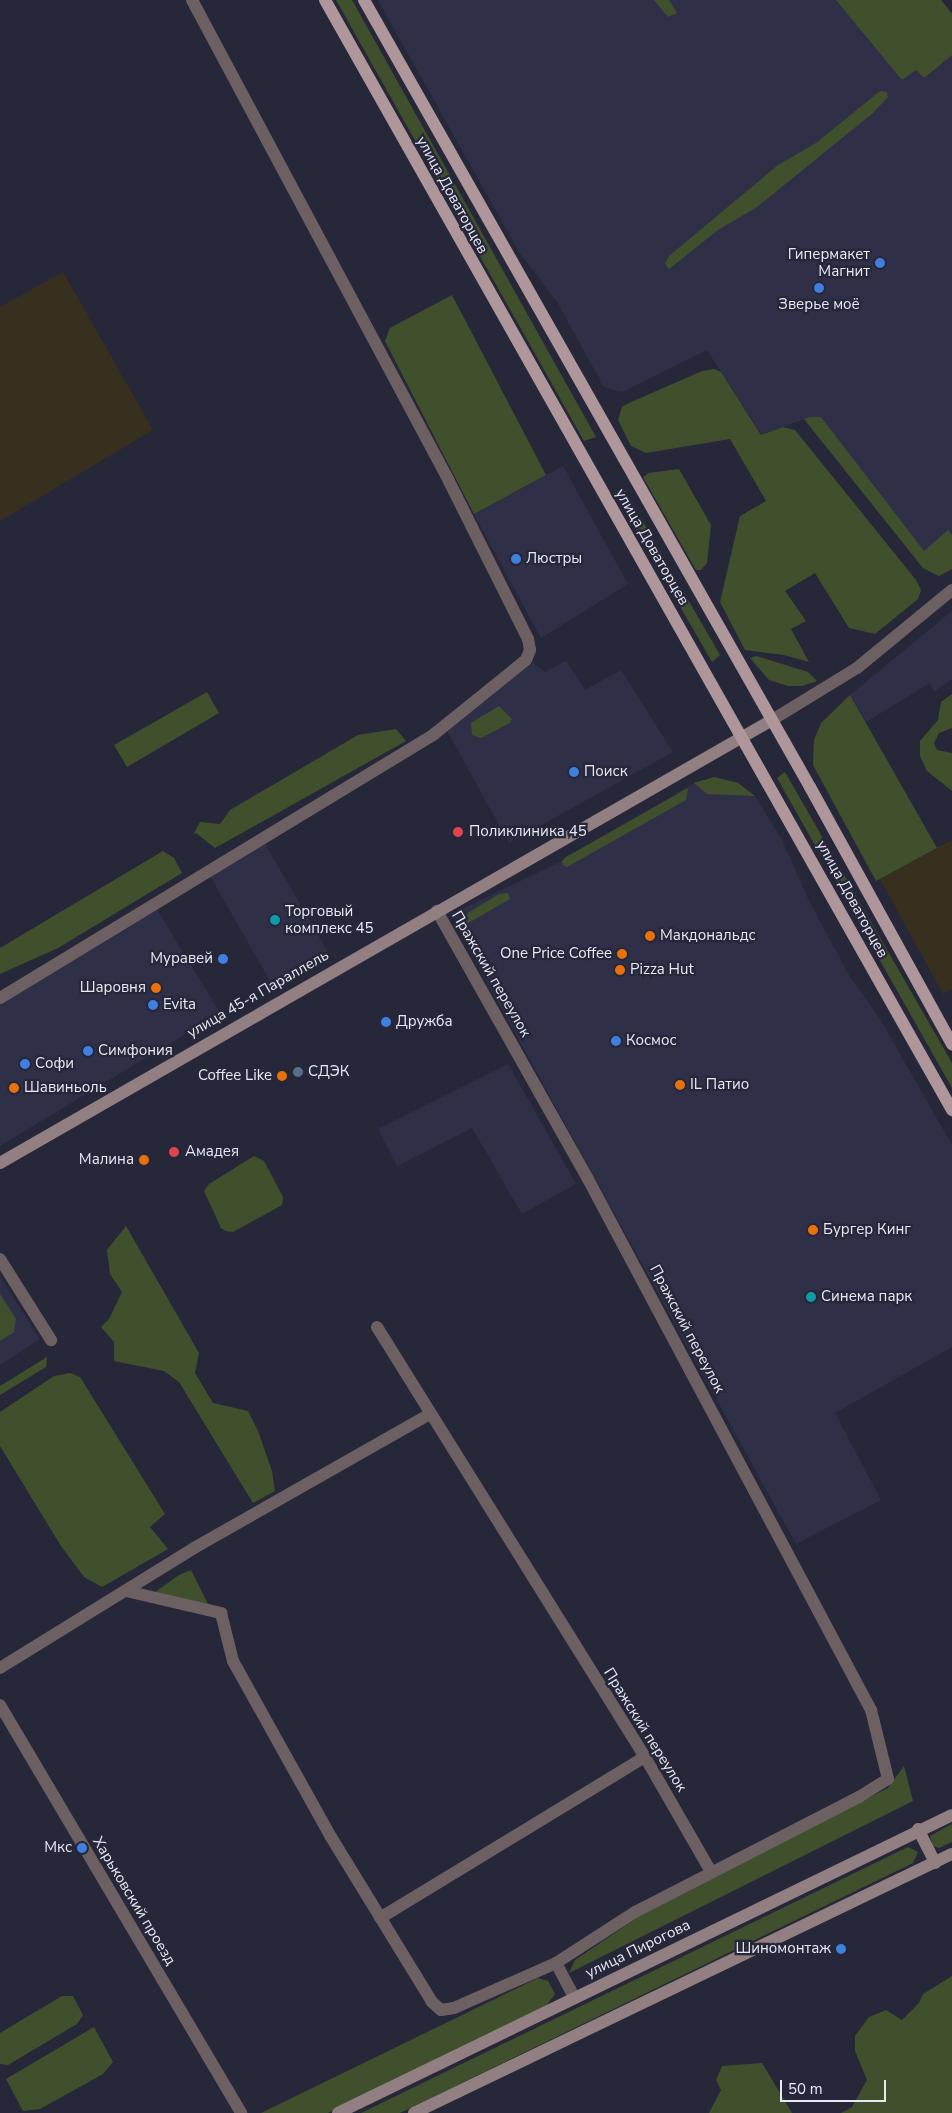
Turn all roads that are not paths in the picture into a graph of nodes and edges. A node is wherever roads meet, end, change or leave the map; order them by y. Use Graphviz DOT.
graph roads {
  1 [pos="192,0"];
  2 [pos="325,0"];
  3 [pos="364,0"];
  4 [pos="952,590"];
  5 [pos="772,720"];
  6 [pos="742,737"];
  7 [pos="437,911"];
  8 [pos="0,998"];
  9 [pos="952,1044"];
  10 [pos="952,1110"];
  11 [pos="0,1162"];
  12 [pos="0,1259"];
  13 [pos="377,1327"];
  14 [pos="51,1340"];
  15 [pos="430,1414"];
  16 [pos="126,1591"];
  17 [pos="0,1668"];
  18 [pos="0,1706"];
  19 [pos="645,1757"];
  20 [pos="952,1815"];
  21 [pos="918,1829"];
  22 [pos="952,1854"];
  23 [pos="935,1863"];
  24 [pos="711,1872"];
  25 [pos="380,1918"];
  26 [pos="556,1963"];
  27 [pos="575,1998"];
  28 [pos="241,2113"];
  29 [pos="338,2113"];
  30 [pos="414,2113"];
  1 -- 8 [label="street"];
  2 -- 6 [label="main road, улица Доваторцев"];
  3 -- 5 [label="main road, улица Доваторцев"];
  4 -- 5 [label="street"];
  5 -- 6 [label="main road, улица 45-я Параллель"];
  5 -- 9 [label="main road, улица Доваторцев"];
  6 -- 7 [label="main road, улица 45-я Параллель"];
  6 -- 10 [label="main road, улица Доваторцев"];
  7 -- 11 [label="main road, улица 45-я Параллель"];
  7 -- 24 [label="street, Пражский переулок"];
  12 -- 14 [label="street"];
  13 -- 15 [label="street, Пражский переулок"];
  15 -- 16 [label="street"];
  15 -- 19 [label="street, Пражский переулок"];
  16 -- 17 [label="street"];
  16 -- 25 [label="street"];
  18 -- 28 [label="street, Харьковский проезд"];
  19 -- 24 [label="street, Пражский переулок"];
  19 -- 25 [label="street"];
  20 -- 21 [label="main road, улица Пирогова"];
  21 -- 23 [label="main road"];
  21 -- 27 [label="main road, улица Пирогова"];
  22 -- 23 [label="main road"];
  23 -- 30 [label="main road"];
  24 -- 26 [label="street"];
  25 -- 26 [label="street"];
  26 -- 27 [label="street"];
  27 -- 29 [label="main road, улица Пирогова"];
}
